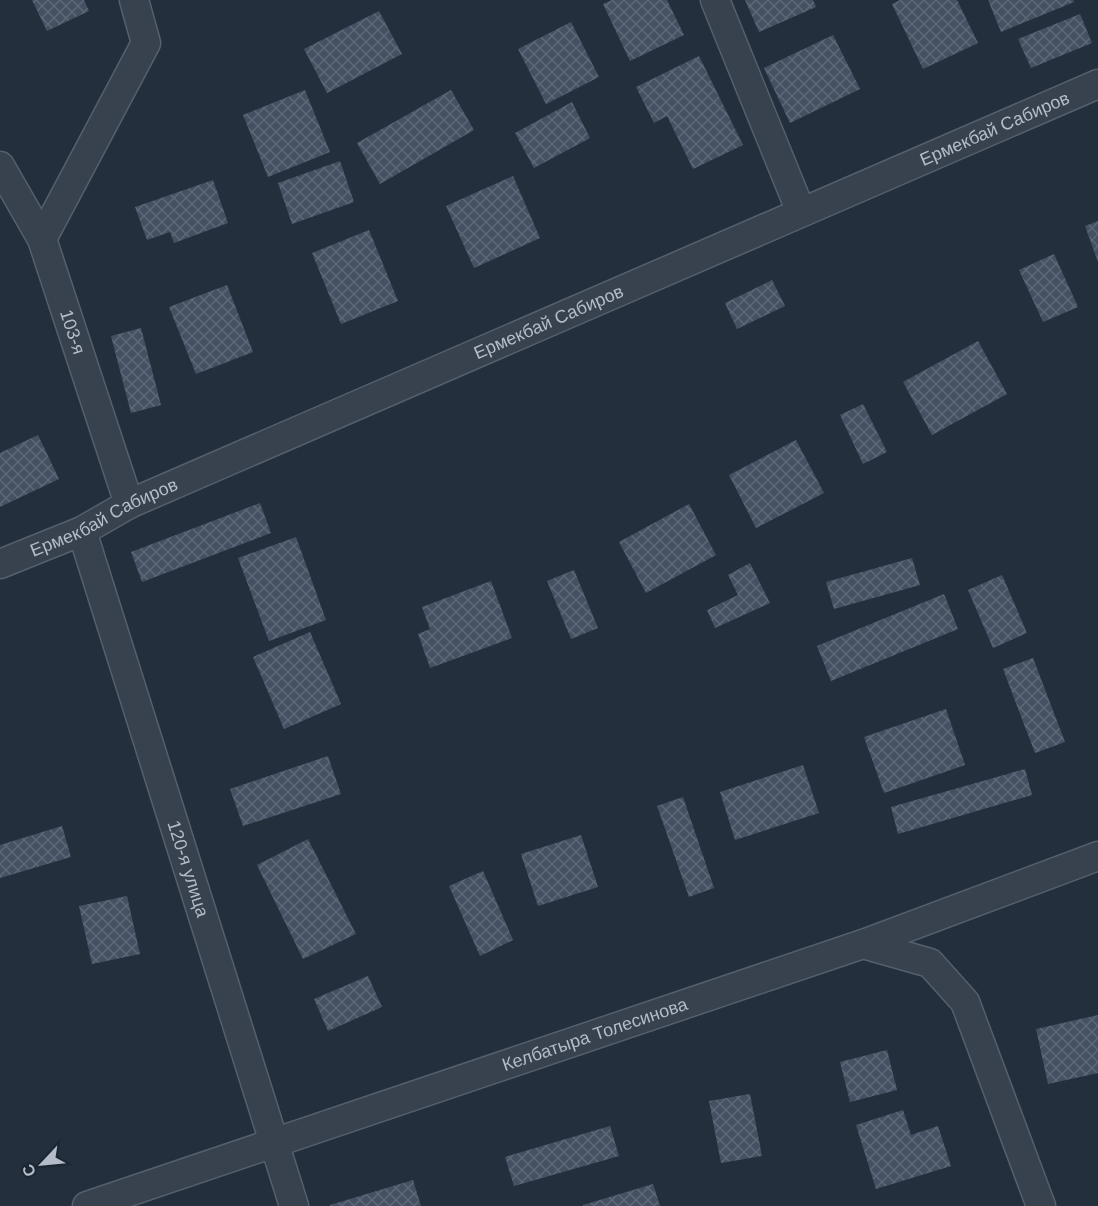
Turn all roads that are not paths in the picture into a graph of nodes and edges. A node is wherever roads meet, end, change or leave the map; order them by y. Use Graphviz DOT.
graph roads {
  1 [pos="134,0"];
  2 [pos="716,0"];
  3 [pos="1098,84"];
  4 [pos="0,166"];
  5 [pos="801,212"];
  6 [pos="42,239"];
  7 [pos="129,504"];
  8 [pos="82,531"];
  9 [pos="0,564"];
  10 [pos="1098,856"];
  11 [pos="863,944"];
  12 [pos="274,1143"];
  13 [pos="87,1206"];
  14 [pos="294,1206"];
  15 [pos="1041,1206"];
  1 -- 6 [label="street"];
  2 -- 5 [label="street"];
  3 -- 5 [label="street, Ермекбай Сабиров"];
  4 -- 6 [label="street, 103-я"];
  5 -- 7 [label="street, Ермекбай Сабиров"];
  6 -- 7 [label="street, 103-я"];
  7 -- 8 [label="street, Ермекбай Сабиров"];
  8 -- 9 [label="street, Ермекбай Сабиров"];
  8 -- 12 [label="street, 120-я улица"];
  10 -- 11 [label="street, Келбатыра Толесинова"];
  11 -- 12 [label="street, Келбатыра Толесинова"];
  11 -- 15 [label="street"];
  12 -- 13 [label="street, Келбатыра Толесинова"];
  12 -- 14 [label="street, 120-я улица"];
}
